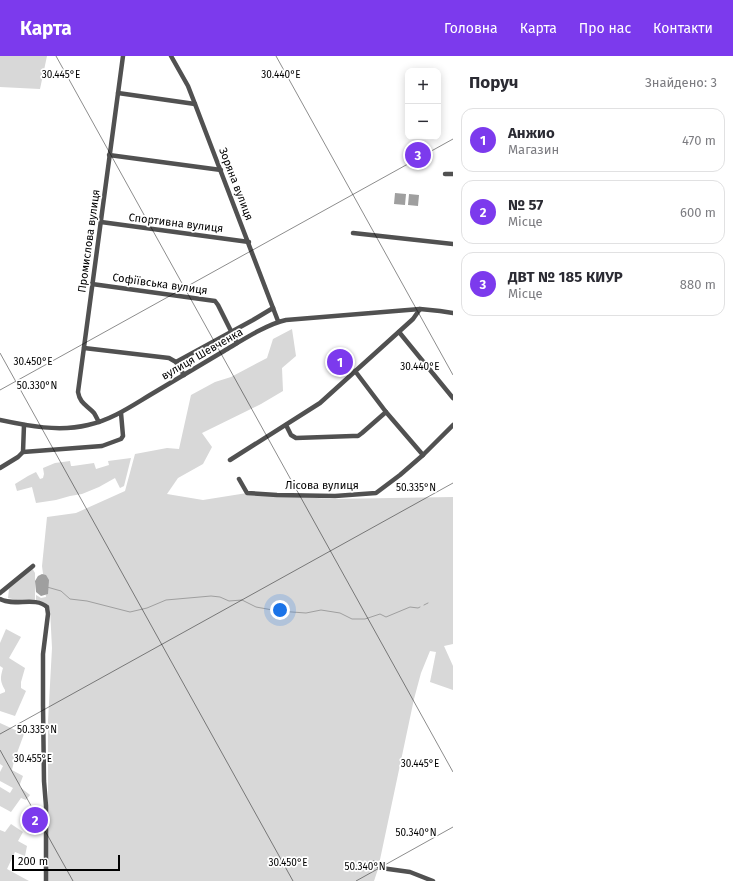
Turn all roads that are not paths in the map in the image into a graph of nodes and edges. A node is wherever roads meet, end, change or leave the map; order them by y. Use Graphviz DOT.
graph roads {
  1 [pos="123,56"];
  2 [pos="171,56"];
  3 [pos="118,93"];
  4 [pos="195,104"];
  5 [pos="109,155"];
  6 [pos="221,170"];
  7 [pos="445,174"];
  8 [pos="453,174"];
  9 [pos="101,222"];
  10 [pos="353,233"];
  11 [pos="249,242"];
  12 [pos="453,244"];
  13 [pos="92,284"];
  14 [pos="273,308"];
  15 [pos="420,309"];
  16 [pos="453,313"];
  17 [pos="278,321"];
  18 [pos="232,331"];
  19 [pos="399,332"];
  20 [pos="238,343"];
  21 [pos="84,348"];
  22 [pos="176,362"];
  23 [pos="355,371"];
  24 [pos="184,375"];
  25 [pos="453,398"];
  26 [pos="386,412"];
  27 [pos="121,413"];
  28 [pos="0,420"];
  29 [pos="99,422"];
  30 [pos="24,425"];
  31 [pos="286,425"];
  32 [pos="453,425"];
  33 [pos="23,452"];
  34 [pos="423,455"];
  35 [pos="230,460"];
  36 [pos="0,468"];
  37 [pos="239,479"];
  38 [pos="33,566"];
  39 [pos="0,593"];
  40 [pos="0,599"];
  41 [pos="374,863"];
  42 [pos="46,881"];
  43 [pos="433,881"];
  1 -- 3 [label="street, Промислова вулиця"];
  2 -- 4 [label="street, Зоряна вулиця"];
  3 -- 4 [label="street"];
  3 -- 5 [label="street, Промислова вулиця"];
  4 -- 6 [label="street, Зоряна вулиця"];
  5 -- 6 [label="street"];
  5 -- 9 [label="street, Промислова вулиця"];
  6 -- 11 [label="street, Зоряна вулиця"];
  7 -- 8 [label="street"];
  9 -- 11 [label="street, Спортивна вулиця"];
  9 -- 13 [label="street, Промислова вулиця"];
  10 -- 12 [label="street"];
  11 -- 14 [label="street, Зоряна вулиця"];
  13 -- 18 [label="street, Софіївська вулиця"];
  13 -- 21 [label="street, Промислова вулиця"];
  14 -- 17 [label="street, Зоряна вулиця"];
  14 -- 18 [label="street"];
  15 -- 16 [label="street, вулиця Шевченка"];
  15 -- 17 [label="street, вулиця Шевченка"];
  15 -- 19 [label="street"];
  17 -- 20 [label="street, вулиця Шевченка"];
  18 -- 20 [label="street"];
  18 -- 22 [label="street"];
  19 -- 23 [label="street"];
  19 -- 25 [label="street"];
  20 -- 24 [label="street, вулиця Шевченка"];
  21 -- 22 [label="street"];
  21 -- 29 [label="street, Промислова вулиця"];
  22 -- 24 [label="street"];
  23 -- 26 [label="street"];
  23 -- 31 [label="street"];
  24 -- 27 [label="street, вулиця Шевченка"];
  26 -- 31 [label="street"];
  26 -- 34 [label="street"];
  27 -- 29 [label="street, вулиця Шевченка"];
  27 -- 33 [label="street"];
  28 -- 30 [label="street, вулиця Шевченка"];
  29 -- 30 [label="street, вулиця Шевченка"];
  30 -- 33 [label="street"];
  31 -- 35 [label="street"];
  32 -- 34 [label="street, Лісова вулиця"];
  33 -- 36 [label="street"];
  34 -- 37 [label="street, Лісова вулиця"];
  38 -- 39 [label="street"];
  40 -- 42 [label="street"];
  41 -- 43 [label="street"];
}
